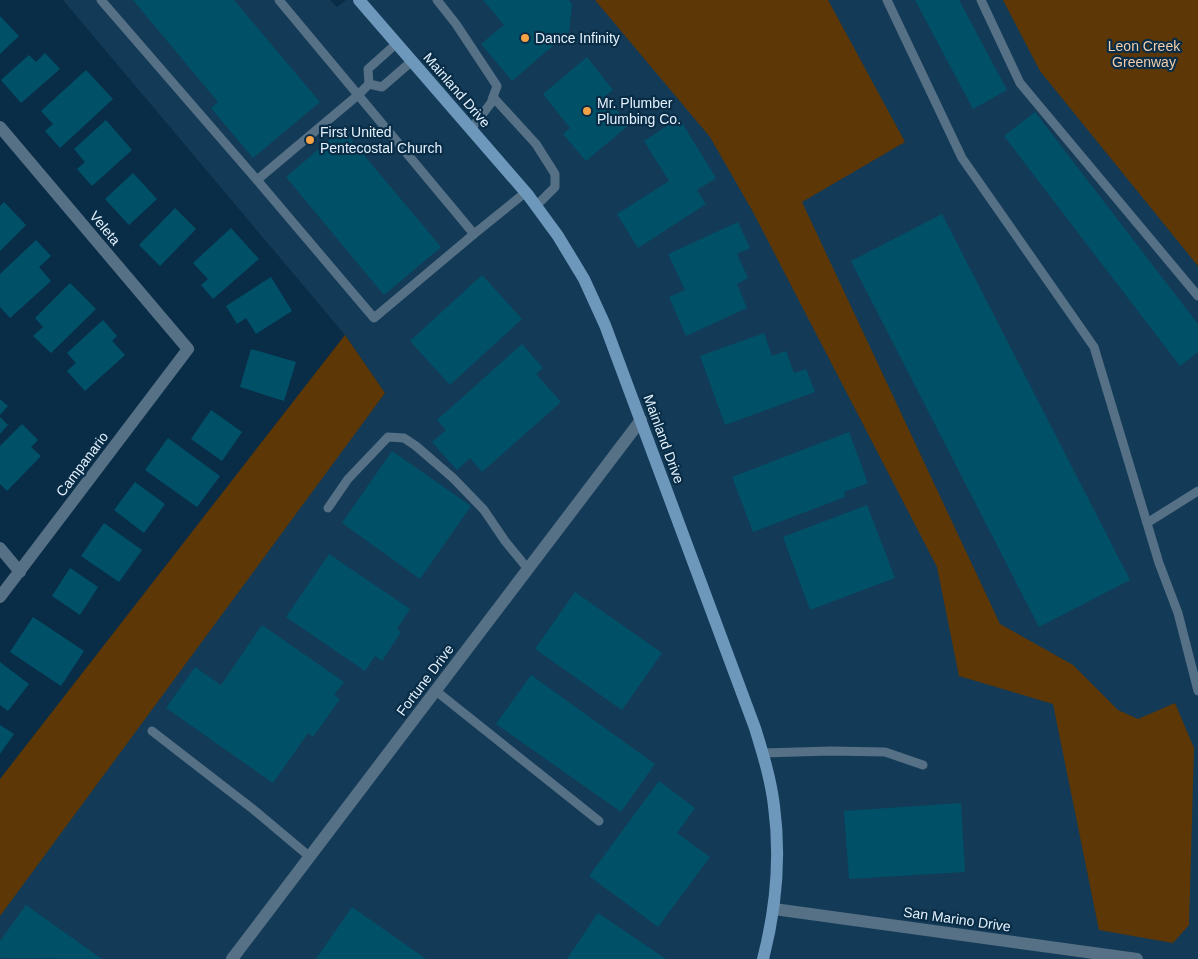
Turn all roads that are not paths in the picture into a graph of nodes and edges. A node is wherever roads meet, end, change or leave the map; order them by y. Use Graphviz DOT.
graph roads {
  1 [pos="101,0"];
  2 [pos="280,0"];
  3 [pos="359,0"];
  4 [pos="437,0"];
  5 [pos="887,0"];
  6 [pos="981,0"];
  7 [pos="396,44"];
  8 [pos="412,61"];
  9 [pos="369,84"];
  10 [pos="358,95"];
  11 [pos="493,97"];
  12 [pos="0,127"];
  13 [pos="471,129"];
  14 [pos="257,180"];
  15 [pos="526,192"];
  16 [pos="536,206"];
  17 [pos="474,234"];
  18 [pos="1198,296"];
  19 [pos="188,349"];
  20 [pos="641,420"];
  21 [pos="1198,491"];
  22 [pos="328,508"];
  23 [pos="1147,523"];
  24 [pos="0,548"];
  25 [pos="528,569"];
  26 [pos="20,572"];
  27 [pos="0,597"];
  28 [pos="436,691"];
  29 [pos="1198,691"];
  30 [pos="152,731"];
  31 [pos="763,753"];
  32 [pos="923,765"];
  33 [pos="599,821"];
  34 [pos="310,857"];
  35 [pos="774,909"];
  36 [pos="232,959"];
  37 [pos="763,959"];
  38 [pos="1137,959"];
  1 -- 14 [label="lane"];
  2 -- 10 [label="lane"];
  3 -- 7 [label="main road, Mainland Drive"];
  4 -- 11 [label="lane"];
  5 -- 23 [label="lane"];
  6 -- 18 [label="lane"];
  7 -- 8 [label="main road, Mainland Drive"];
  7 -- 9 [label="lane"];
  8 -- 9 [label="lane"];
  8 -- 13 [label="main road, Mainland Drive"];
  9 -- 10 [label="lane"];
  10 -- 14 [label="lane"];
  10 -- 17 [label="lane"];
  11 -- 13 [label="lane"];
  11 -- 16 [label="lane"];
  12 -- 19 [label="street, Veleta"];
  13 -- 15 [label="main road, Mainland Drive"];
  14 -- 17 [label="lane"];
  15 -- 16 [label="main road, Mainland Drive"];
  15 -- 17 [label="lane"];
  16 -- 20 [label="main road, Mainland Drive"];
  19 -- 26 [label="street, Campanario"];
  20 -- 25 [label="street, Fortune Drive"];
  20 -- 31 [label="main road, Mainland Drive"];
  21 -- 23 [label="lane"];
  22 -- 25 [label="lane"];
  23 -- 29 [label="lane"];
  24 -- 26 [label="street"];
  25 -- 28 [label="street, Fortune Drive"];
  26 -- 27 [label="street, Campanario"];
  28 -- 33 [label="lane"];
  28 -- 34 [label="street, Fortune Drive"];
  30 -- 34 [label="lane"];
  31 -- 32 [label="lane"];
  31 -- 35 [label="main road, Mainland Drive"];
  34 -- 36 [label="street, Fortune Drive"];
  35 -- 37 [label="main road, Mainland Drive"];
  35 -- 38 [label="street, San Marino Drive"];
}
